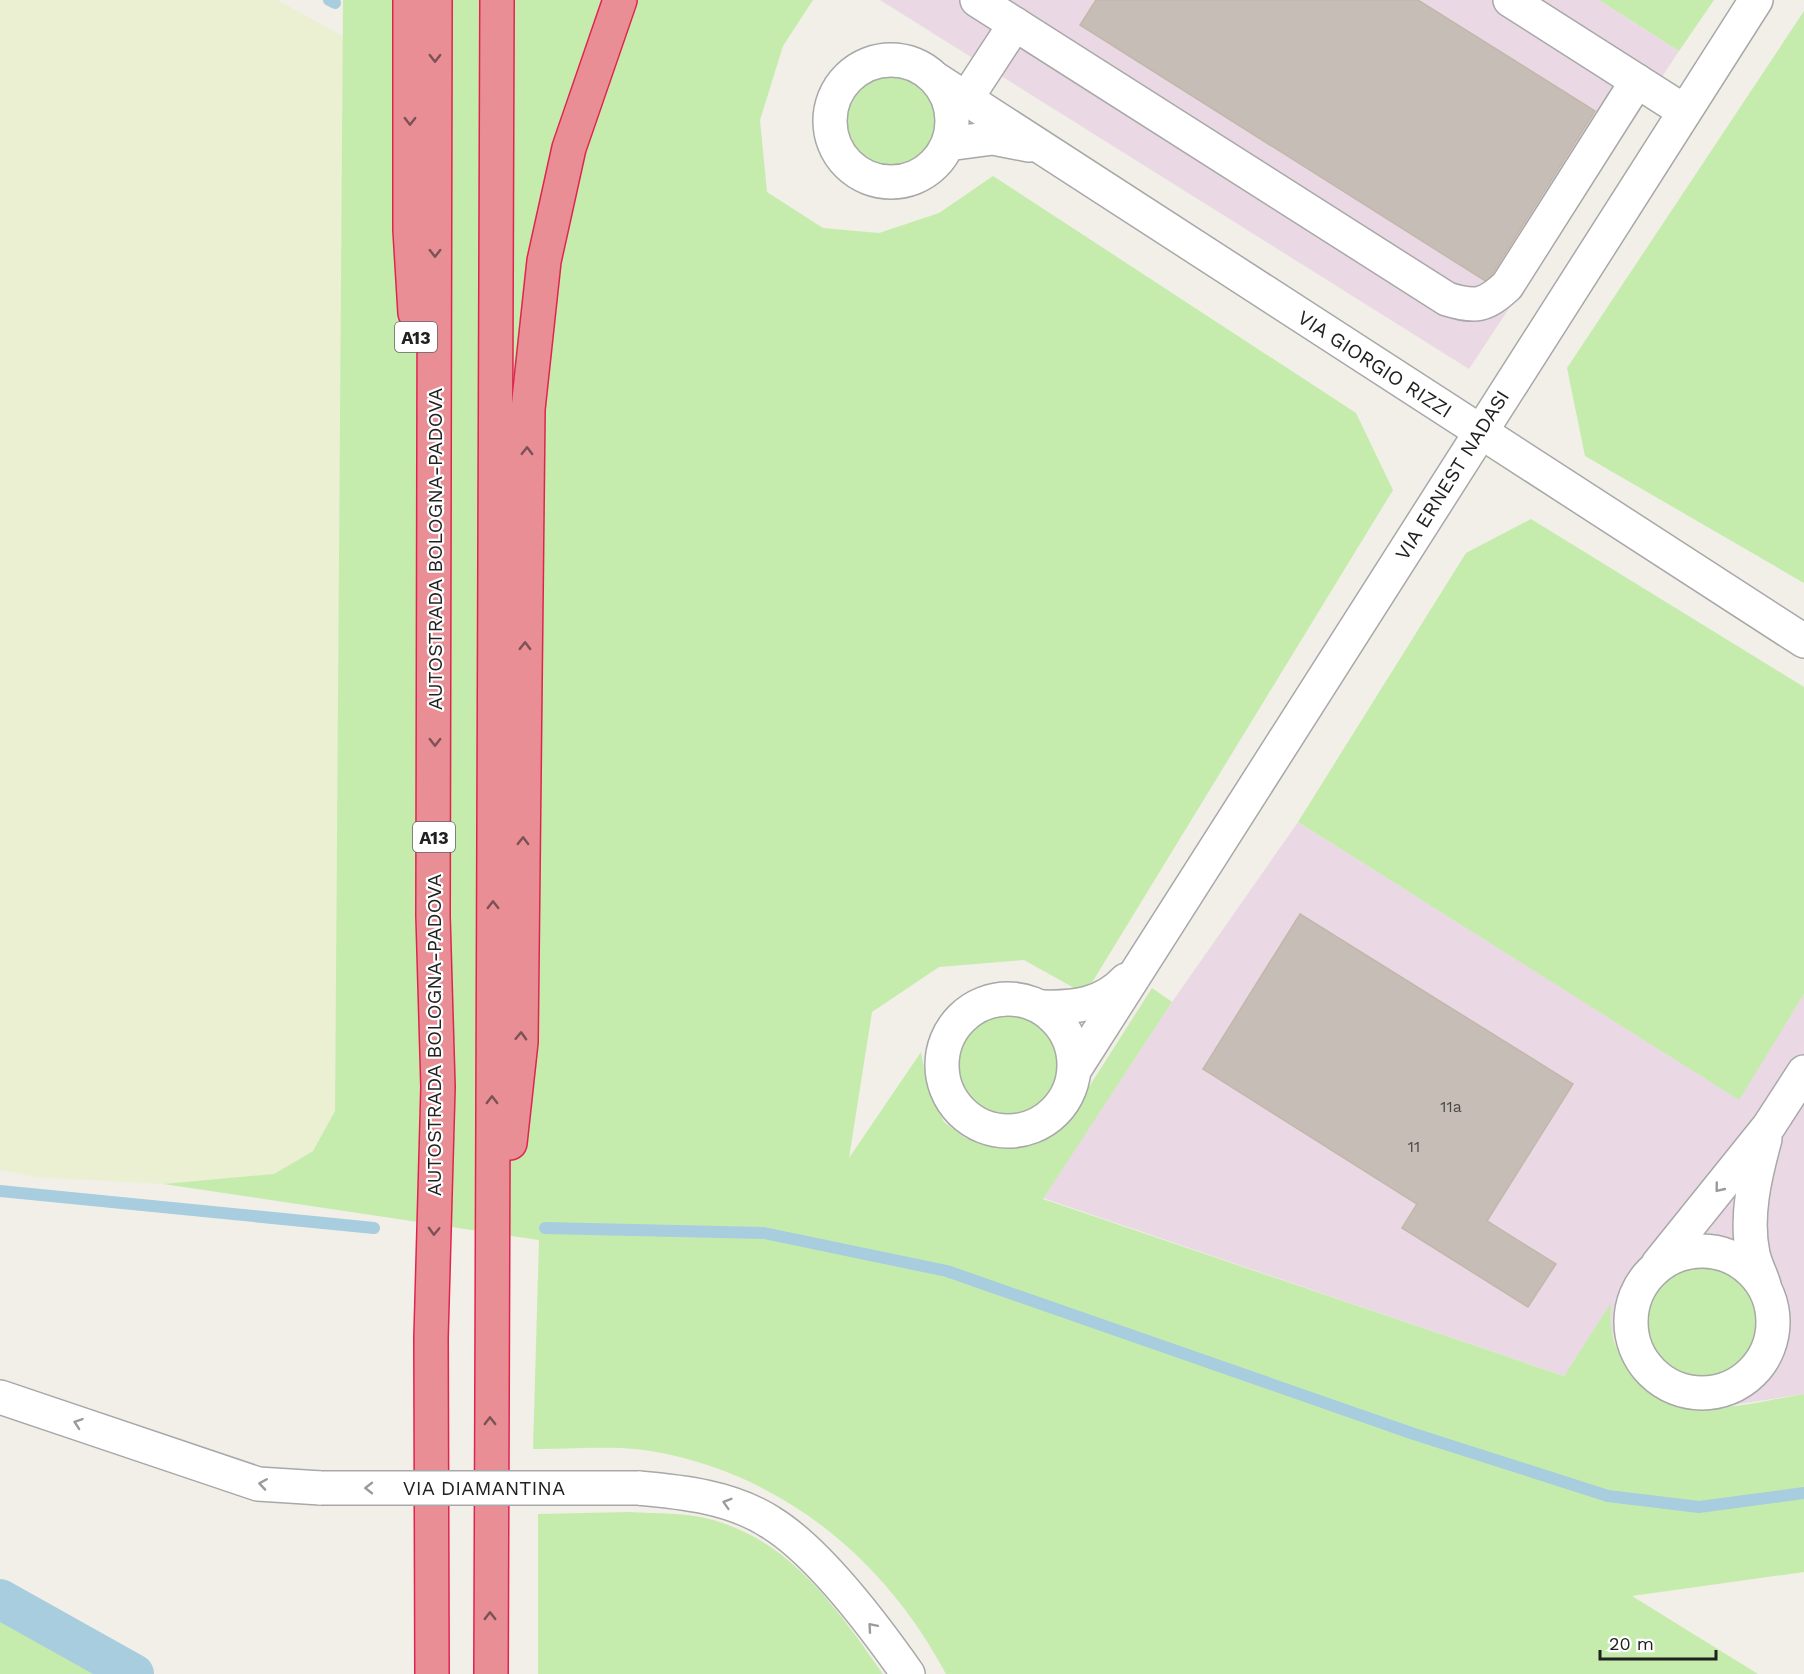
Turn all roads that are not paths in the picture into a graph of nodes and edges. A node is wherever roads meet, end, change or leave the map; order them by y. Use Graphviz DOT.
graph roads {
  1 [pos="410,0"];
  2 [pos="435,0"];
  3 [pos="497,0"];
  4 [pos="620,0"];
  5 [pos="976,0"];
  6 [pos="1510,0"];
  7 [pos="1756,0"];
  8 [pos="1015,24"];
  9 [pos="936,79"];
  10 [pos="1637,81"];
  11 [pos="966,99"];
  12 [pos="1684,111"];
  13 [pos="948,144"];
  14 [pos="1036,146"];
  15 [pos="1479,432"];
  16 [pos="1804,641"];
  17 [pos="435,673"];
  18 [pos="1152,952"];
  19 [pos="1042,1007"];
  20 [pos="1075,1069"];
  21 [pos="1804,1072"];
  22 [pos="1769,1126"];
  23 [pos="1655,1267"];
  24 [pos="1766,1288"];
  25 [pos="490,1324"];
  26 [pos="0,1397"];
  27 [pos="432,1674"];
  28 [pos="490,1674"];
  29 [pos="908,1674"];
  1 -- 17 [label="highway, A13, one-way"];
  2 -- 17 [label="highway, AUTOSTRADA BOLOGNA-PADOVA / A13, one-way"];
  25 -- 3 [label="highway, one-way"];
  25 -- 4 [label="highway, one-way"];
  5 -- 8 [label="street"];
  6 -- 10 [label="street"];
  7 -- 12 [label="street, VIA ERNEST NADASI"];
  8 -- 10 [label="street"];
  8 -- 11 [label="street"];
  9 -- 11 [label="street, VIA GIORGIO RIZZI"];
  9 -- 13 [label="street"];
  9 -- 13 [label="street, VIA GIORGIO RIZZI"];
  10 -- 12 [label="street"];
  11 -- 14 [label="street, VIA GIORGIO RIZZI"];
  12 -- 15 [label="street, VIA ERNEST NADASI"];
  13 -- 14 [label="street, VIA GIORGIO RIZZI"];
  14 -- 15 [label="street, VIA GIORGIO RIZZI"];
  15 -- 16 [label="street, VIA GIORGIO RIZZI"];
  15 -- 18 [label="street, VIA ERNEST NADASI"];
  17 -- 27 [label="highway, AUTOSTRADA BOLOGNA-PADOVA / A13, one-way"];
  18 -- 19 [label="street, VIA ERNEST NADASI"];
  18 -- 20 [label="street, VIA ERNEST NADASI"];
  19 -- 20 [label="street, VIA ERNEST NADASI"];
  19 -- 20 [label="street, VIA ERNEST NADASI"];
  21 -- 22 [label="street"];
  22 -- 23 [label="street, one-way"];
  22 -- 24 [label="street"];
  23 -- 24 [label="street"];
  23 -- 24 [label="street"];
  28 -- 25 [label="highway, one-way"];
  29 -- 26 [label="street, VIA DIAMANTINA, one-way, bridge"];
}
